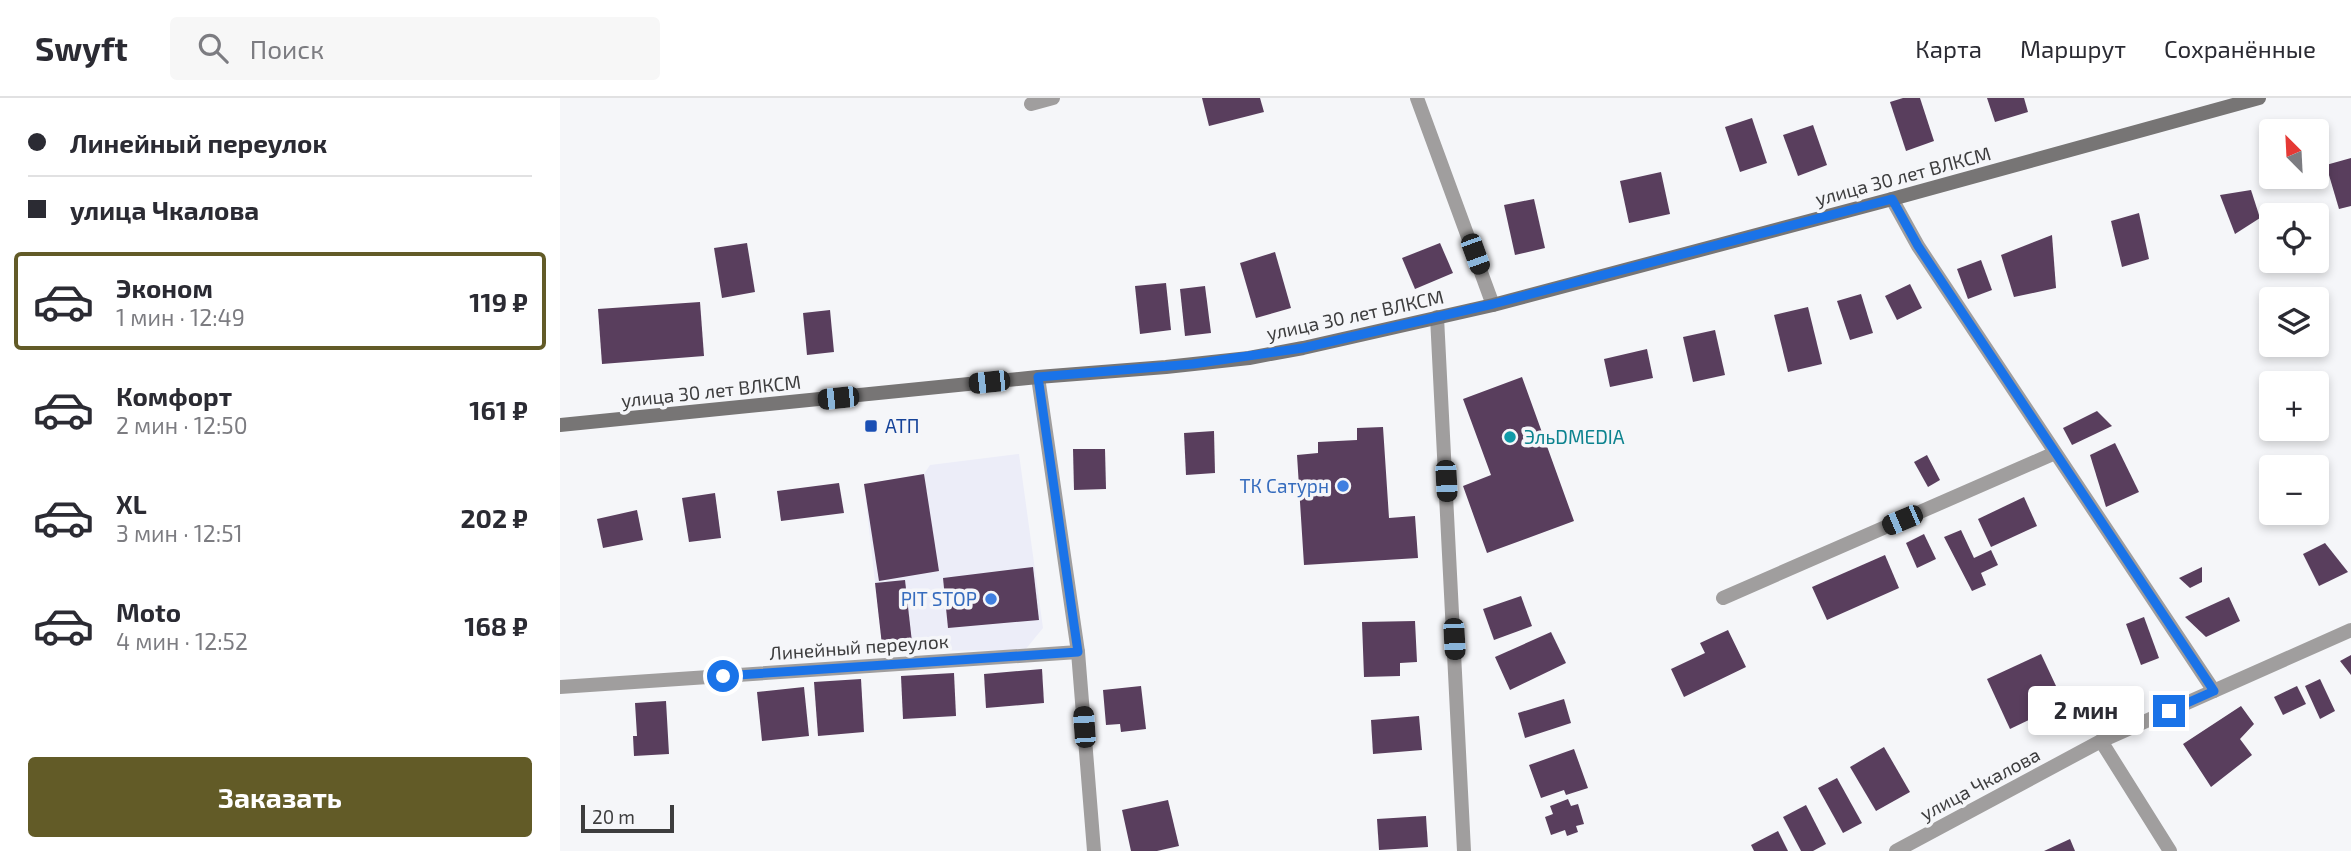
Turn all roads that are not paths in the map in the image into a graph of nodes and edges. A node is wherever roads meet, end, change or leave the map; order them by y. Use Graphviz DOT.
graph roads {
  1 [pos="1053,98"];
  2 [pos="1417,98"];
  3 [pos="2259,98"];
  4 [pos="1031,104"];
  5 [pos="1892,199"];
  6 [pos="1493,304"];
  7 [pos="1437,317"];
  8 [pos="1038,377"];
  9 [pos="560,425"];
  10 [pos="2055,453"];
  11 [pos="1723,598"];
  12 [pos="2351,630"];
  13 [pos="1078,652"];
  14 [pos="560,687"];
  15 [pos="2214,691"];
  16 [pos="2101,741"];
  17 [pos="1094,851"];
  18 [pos="1464,851"];
  19 [pos="1896,851"];
  20 [pos="2170,851"];
  1 -- 4 [label="street"];
  2 -- 6 [label="street"];
  3 -- 5 [label="main road, улица 30 лет ВЛКСМ"];
  5 -- 6 [label="main road, улица 30 лет ВЛКСМ"];
  5 -- 10 [label="street"];
  6 -- 7 [label="main road, улица 30 лет ВЛКСМ"];
  7 -- 8 [label="main road, улица 30 лет ВЛКСМ"];
  7 -- 18 [label="street"];
  8 -- 9 [label="main road, улица 30 лет ВЛКСМ"];
  8 -- 13 [label="street"];
  10 -- 11 [label="street"];
  10 -- 15 [label="street"];
  12 -- 15 [label="street, улица Чкалова"];
  13 -- 14 [label="street, Линейный переулок"];
  13 -- 17 [label="street"];
  15 -- 16 [label="street, улица Чкалова"];
  16 -- 19 [label="street, улица Чкалова"];
  16 -- 20 [label="street"];
}
